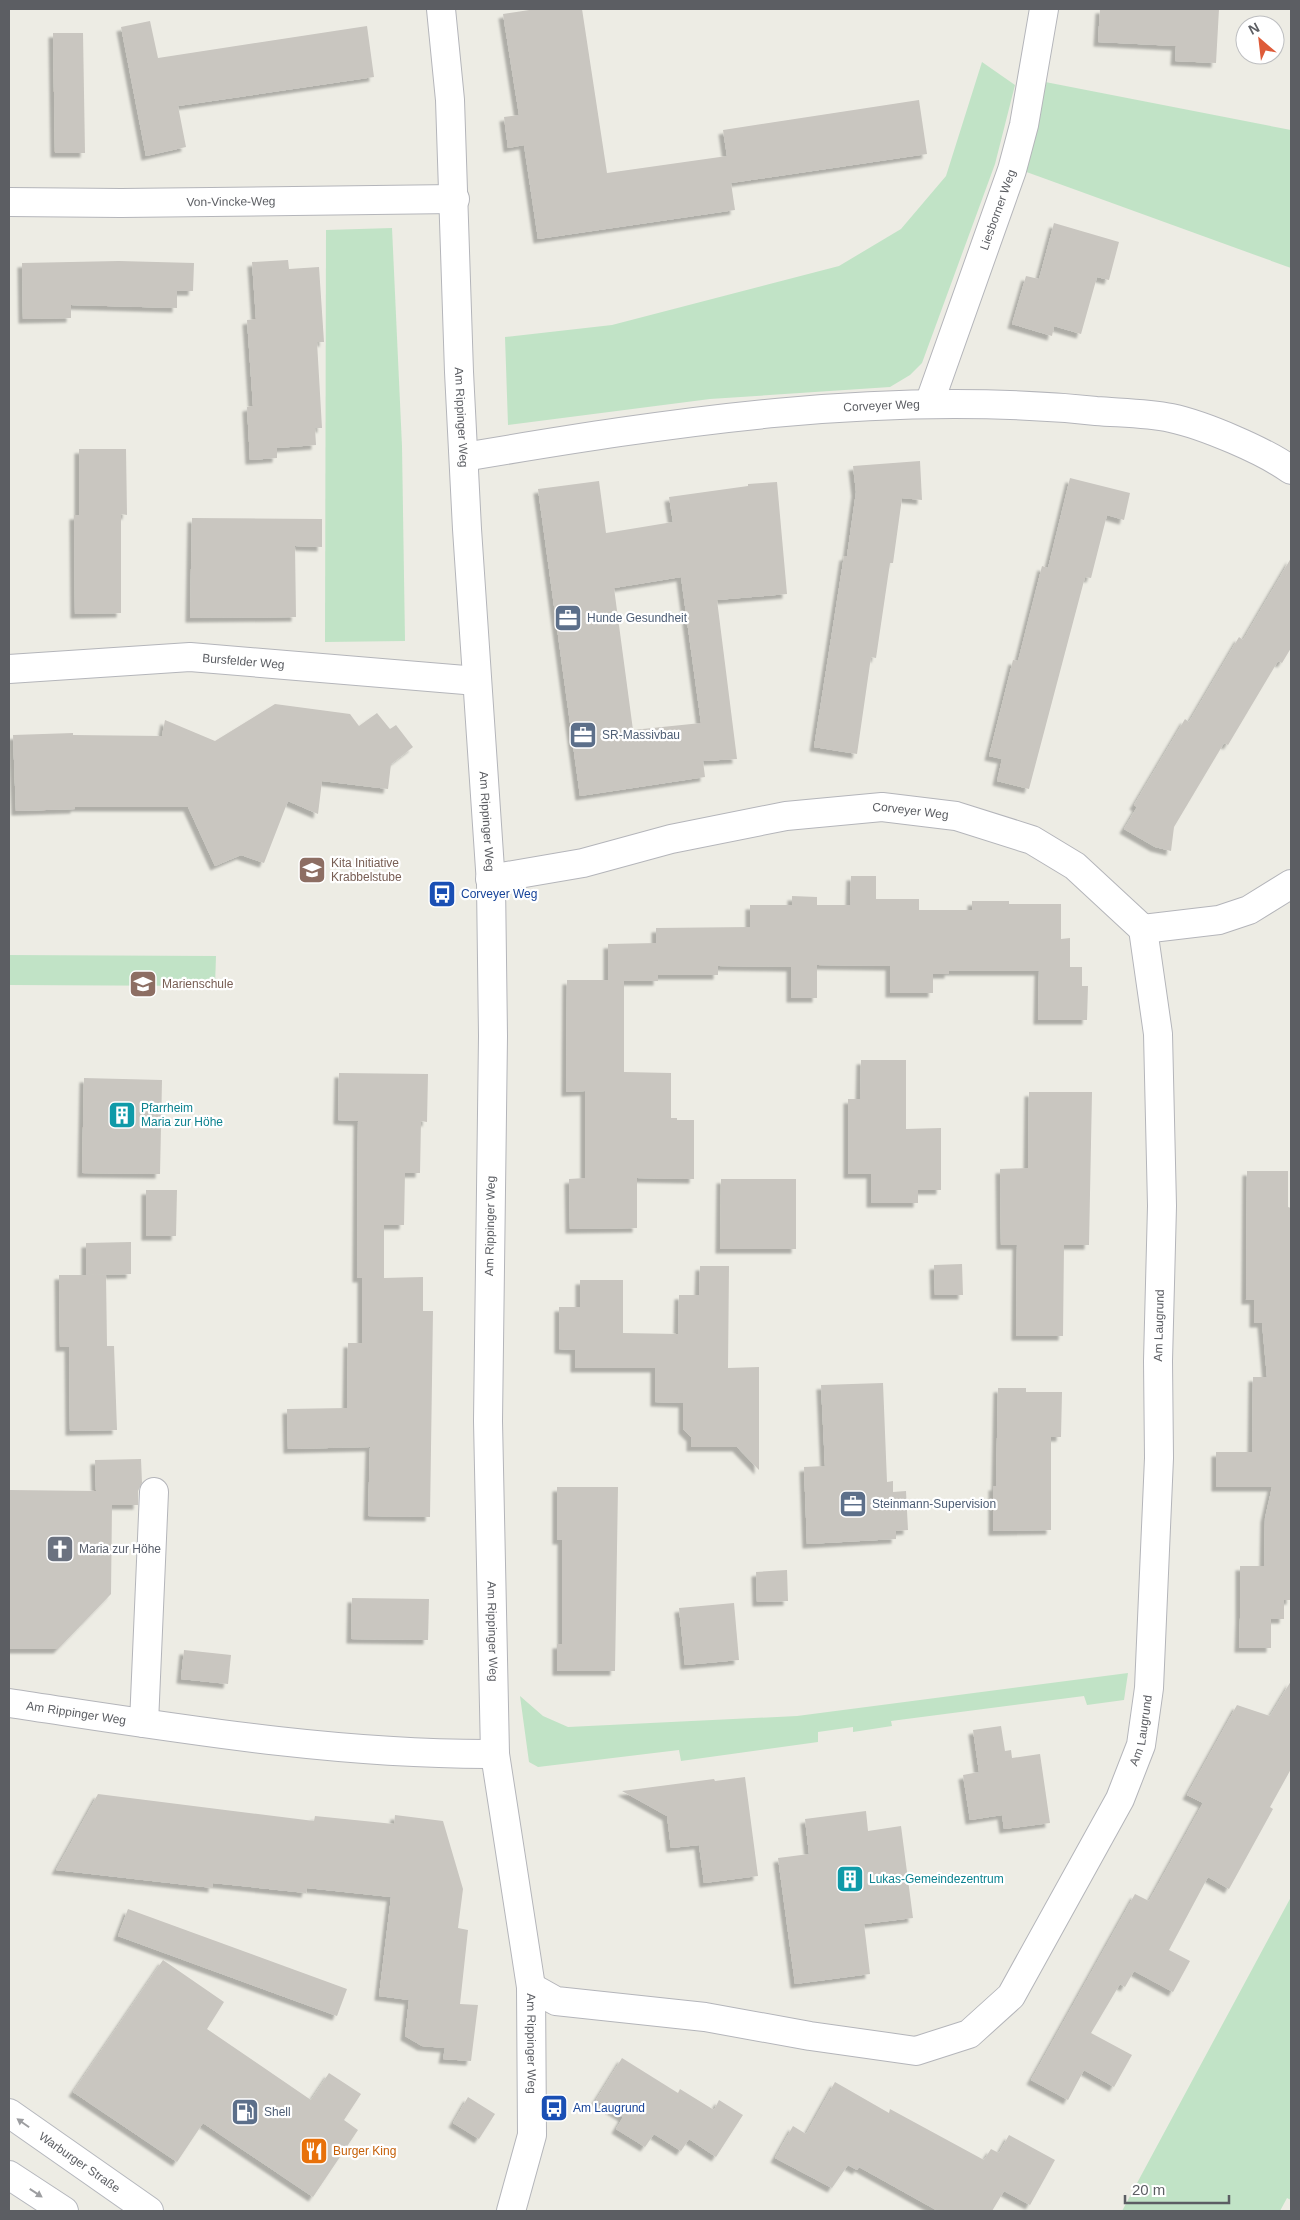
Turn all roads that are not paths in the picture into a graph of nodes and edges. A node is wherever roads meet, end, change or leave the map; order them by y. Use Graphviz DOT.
graph roads {
  1 [pos="441,9"];
  2 [pos="1044,9"];
  3 [pos="455,199"];
  4 [pos="9,202"];
  5 [pos="929,404"];
  6 [pos="464,457"];
  7 [pos="1291,470"];
  8 [pos="9,670"];
  9 [pos="477,681"];
  10 [pos="490,878"];
  11 [pos="1291,884"];
  12 [pos="1143,929"];
  13 [pos="154,1492"];
  14 [pos="9,1703"];
  15 [pos="144,1723"];
  16 [pos="495,1754"];
  17 [pos="531,1987"];
  18 [pos="9,2113"];
  19 [pos="9,2175"];
  20 [pos="64,2211"];
  21 [pos="150,2211"];
  22 [pos="511,2211"];
  1 -- 3 [label="street, Am Rippinger Weg"];
  2 -- 5 [label="street, Liesborner Weg"];
  3 -- 4 [label="street, Von-Vincke-Weg"];
  3 -- 6 [label="street, Am Rippinger Weg"];
  5 -- 6 [label="street, Corveyer Weg"];
  5 -- 7 [label="street, Corveyer Weg"];
  6 -- 9 [label="street, Am Rippinger Weg"];
  8 -- 9 [label="street, Bursfelder Weg"];
  9 -- 10 [label="street, Am Rippinger Weg"];
  10 -- 12 [label="street, Corveyer Weg"];
  10 -- 16 [label="street, Am Rippinger Weg"];
  11 -- 12 [label="street"];
  12 -- 17 [label="street, Am Laugrund"];
  13 -- 15 [label="street, Am Rippinger Weg"];
  14 -- 15 [label="street, Am Rippinger Weg"];
  15 -- 16 [label="street, Am Rippinger Weg"];
  16 -- 17 [label="street, Am Rippinger Weg"];
  17 -- 22 [label="street, Am Rippinger Weg"];
  21 -- 18 [label="street, Warburger Straße, one-way"];
  19 -- 20 [label="street, one-way"];
}
